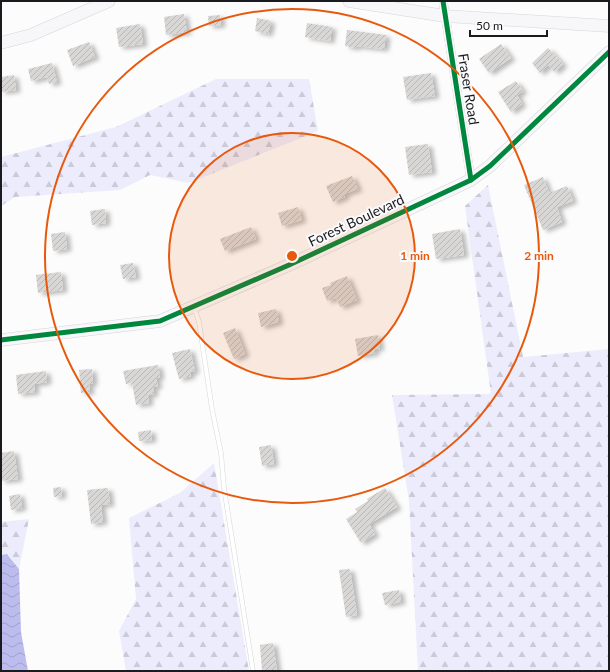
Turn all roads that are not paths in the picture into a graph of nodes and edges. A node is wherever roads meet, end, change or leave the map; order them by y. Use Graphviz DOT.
graph roads {
  1 [pos="109,1"];
  2 [pos="349,1"];
  3 [pos="443,1"];
  4 [pos="446,16"];
  5 [pos="609,26"];
  6 [pos="1,43"];
  7 [pos="609,52"];
  8 [pos="471,180"];
  9 [pos="194,306"];
  10 [pos="1,340"];
  11 [pos="253,671"];
  1 -- 6 [label="street"];
  2 -- 4 [label="street"];
  3 -- 4 [label="street, Fraser Road"];
  4 -- 5 [label="street"];
  4 -- 8 [label="street, Fraser Road"];
  7 -- 8 [label="street, Forest Boulevard"];
  8 -- 9 [label="street, Forest Boulevard"];
  9 -- 10 [label="street, Forest Boulevard"];
  9 -- 11 [label="lane"];
}
